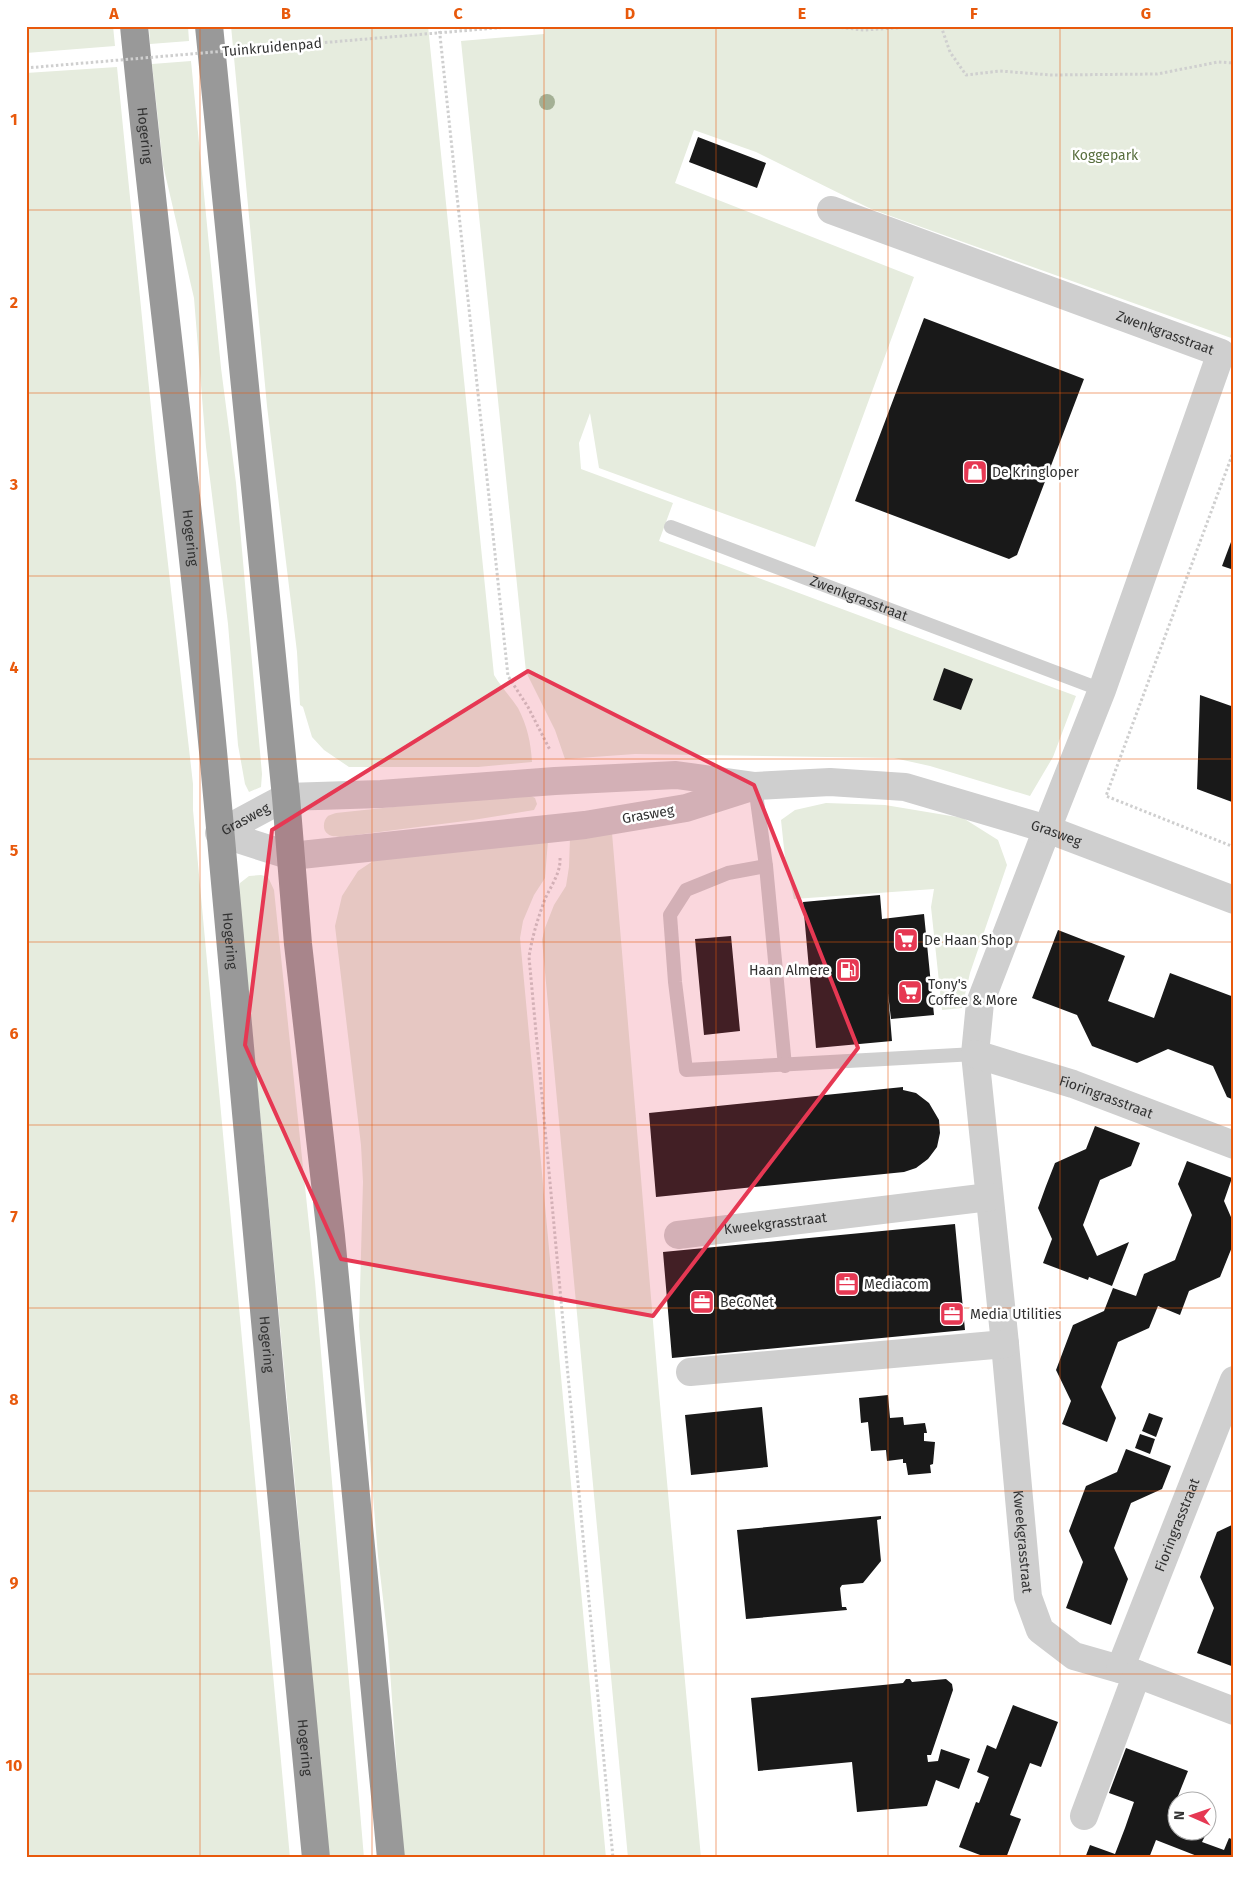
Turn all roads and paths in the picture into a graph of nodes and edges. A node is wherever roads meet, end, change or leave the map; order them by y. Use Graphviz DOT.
graph roads {
  1 [pos="134,26"];
  2 [pos="209,26"];
  3 [pos="440,26"];
  4 [pos="519,26"];
  5 [pos="826,26"];
  6 [pos="924,26"];
  7 [pos="941,26"];
  8 [pos="1234,63"];
  9 [pos="26,68"];
  10 [pos="831,210"];
  11 [pos="1234,450"];
  12 [pos="671,527"];
  13 [pos="1102,690"];
  14 [pos="554,781"];
  15 [pos="754,786"];
  16 [pos="286,797"];
  17 [pos="558,828"];
  18 [pos="1047,829"];
  19 [pos="220,833"];
  20 [pos="1234,847"];
  21 [pos="291,856"];
  22 [pos="766,866"];
  23 [pos="1234,900"];
  24 [pos="975,1054"];
  25 [pos="784,1066"];
  26 [pos="1234,1145"];
  27 [pos="989,1196"];
  28 [pos="678,1235"];
  29 [pos="1005,1344"];
  30 [pos="690,1372"];
  31 [pos="1234,1380"];
  32 [pos="1129,1672"];
  33 [pos="1234,1711"];
  34 [pos="1084,1816"];
  35 [pos="316,1858"];
  36 [pos="391,1858"];
  37 [pos="613,1858"];
  1 -- 19 [label="highway, Hogering"];
  2 -- 16 [label="highway"];
  3 -- 14 [label="path"];
  4 -- 9 [label="path, Tuinkruidenpad, bridge"];
  5 -- 6 [label="path"];
  7 -- 8 [label="path"];
  10 -- 13 [label="street, Zwenkgrasstraat"];
  11 -- 20 [label="path"];
  12 -- 13 [label="lane, Zwenkgrasstraat"];
  13 -- 18 [label="street, Zwenkgrasstraat"];
  14 -- 15 [label="street, Grasweg"];
  14 -- 16 [label="street, Grasweg"];
  15 -- 17 [label="street, Grasweg"];
  15 -- 18 [label="street, Grasweg"];
  15 -- 22 [label="lane"];
  16 -- 19 [label="street, Grasweg"];
  16 -- 21 [label="highway"];
  17 -- 21 [label="street, Grasweg"];
  17 -- 37 [label="path"];
  18 -- 23 [label="street, Grasweg"];
  18 -- 24 [label="street, Kweekgrasstraat"];
  19 -- 21 [label="street, Grasweg"];
  19 -- 35 [label="highway, Hogering"];
  21 -- 36 [label="highway"];
  22 -- 25 [label="lane"];
  22 -- 25 [label="lane"];
  24 -- 25 [label="lane"];
  24 -- 26 [label="street, Fioringrasstraat"];
  24 -- 27 [label="street, Kweekgrasstraat"];
  27 -- 28 [label="street, Kweekgrasstraat"];
  27 -- 29 [label="street, Kweekgrasstraat"];
  29 -- 30 [label="street"];
  29 -- 32 [label="street, Kweekgrasstraat"];
  31 -- 32 [label="street, Fioringrasstraat"];
  32 -- 33 [label="street, Kweekgrasstraat"];
  32 -- 34 [label="street"];
}
